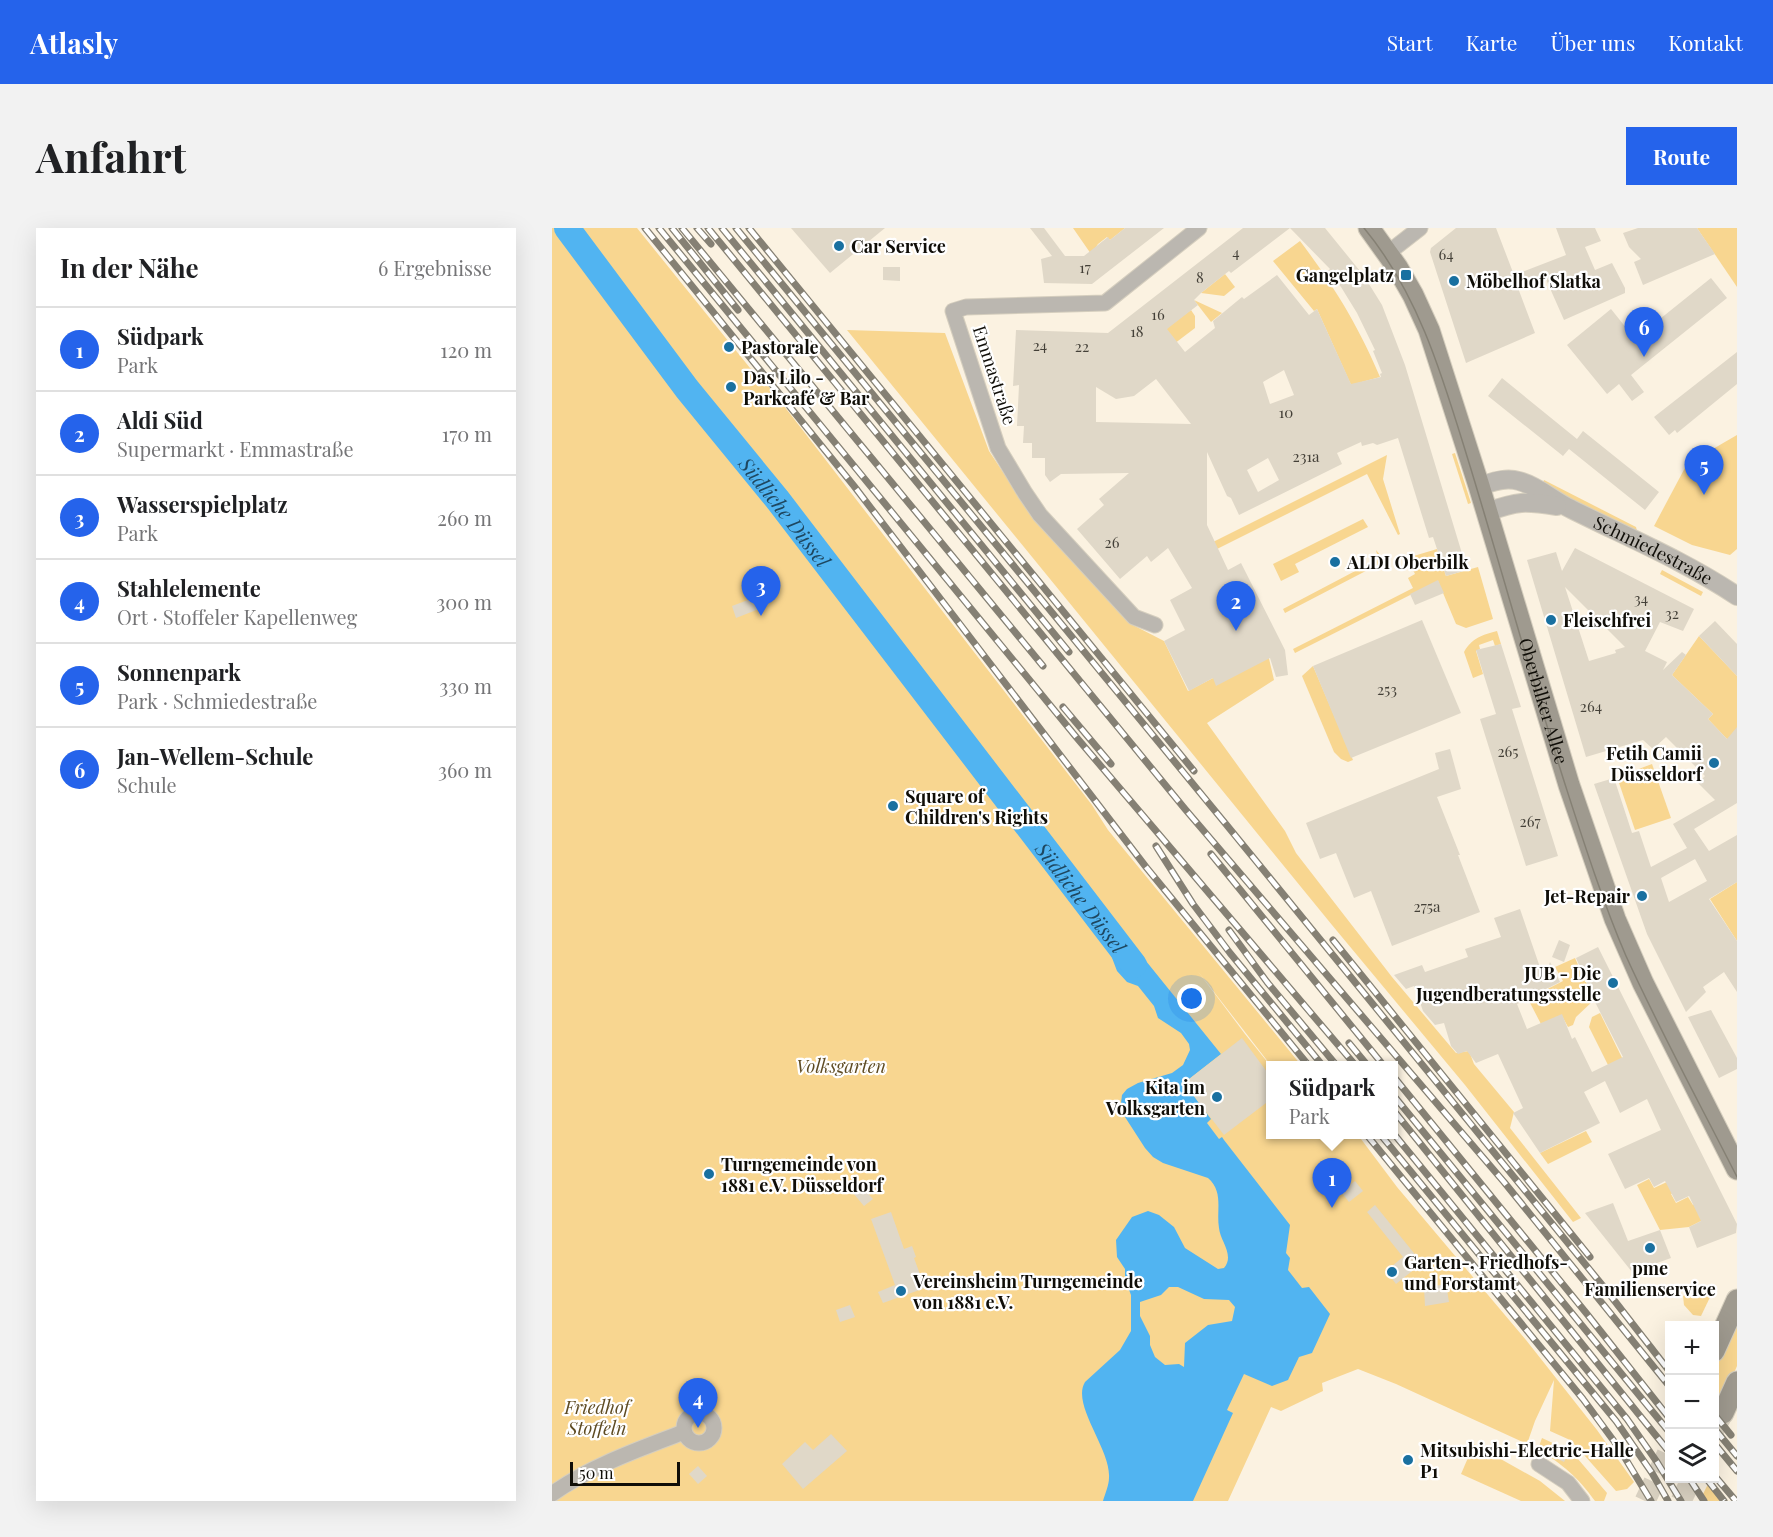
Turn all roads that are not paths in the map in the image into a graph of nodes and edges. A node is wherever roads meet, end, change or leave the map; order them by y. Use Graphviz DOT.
graph roads {
  1 [pos="1199,228"];
  2 [pos="1369,228"];
  3 [pos="1420,228"];
  4 [pos="1388,253"];
  5 [pos="1479,486"];
  6 [pos="1568,508"];
  7 [pos="1487,512"];
  8 [pos="1737,596"];
  9 [pos="1155,625"];
  10 [pos="1737,1169"];
  11 [pos="1737,1300"];
  12 [pos="1719,1340"];
  13 [pos="1737,1382"];
  14 [pos="1723,1413"];
  15 [pos="684,1432"];
  16 [pos="1539,1464"];
  17 [pos="552,1494"];
  18 [pos="1582,1501"];
  1 -- 9 [label="street, Emmastraße"];
  2 -- 4 [label="main road, Oberbilker Allee"];
  3 -- 4 [label="street"];
  4 -- 5 [label="main road, Oberbilker Allee"];
  5 -- 6 [label="street, Schmiedestraße"];
  5 -- 7 [label="main road, Oberbilker Allee"];
  6 -- 7 [label="street, Schmiedestraße"];
  6 -- 8 [label="street, Schmiedestraße"];
  7 -- 10 [label="main road, Oberbilker Allee"];
  11 -- 12 [label="main road"];
  13 -- 14 [label="main road"];
  15 -- 15 [label="street"];
  15 -- 17 [label="street"];
  16 -- 18 [label="street"];
}
